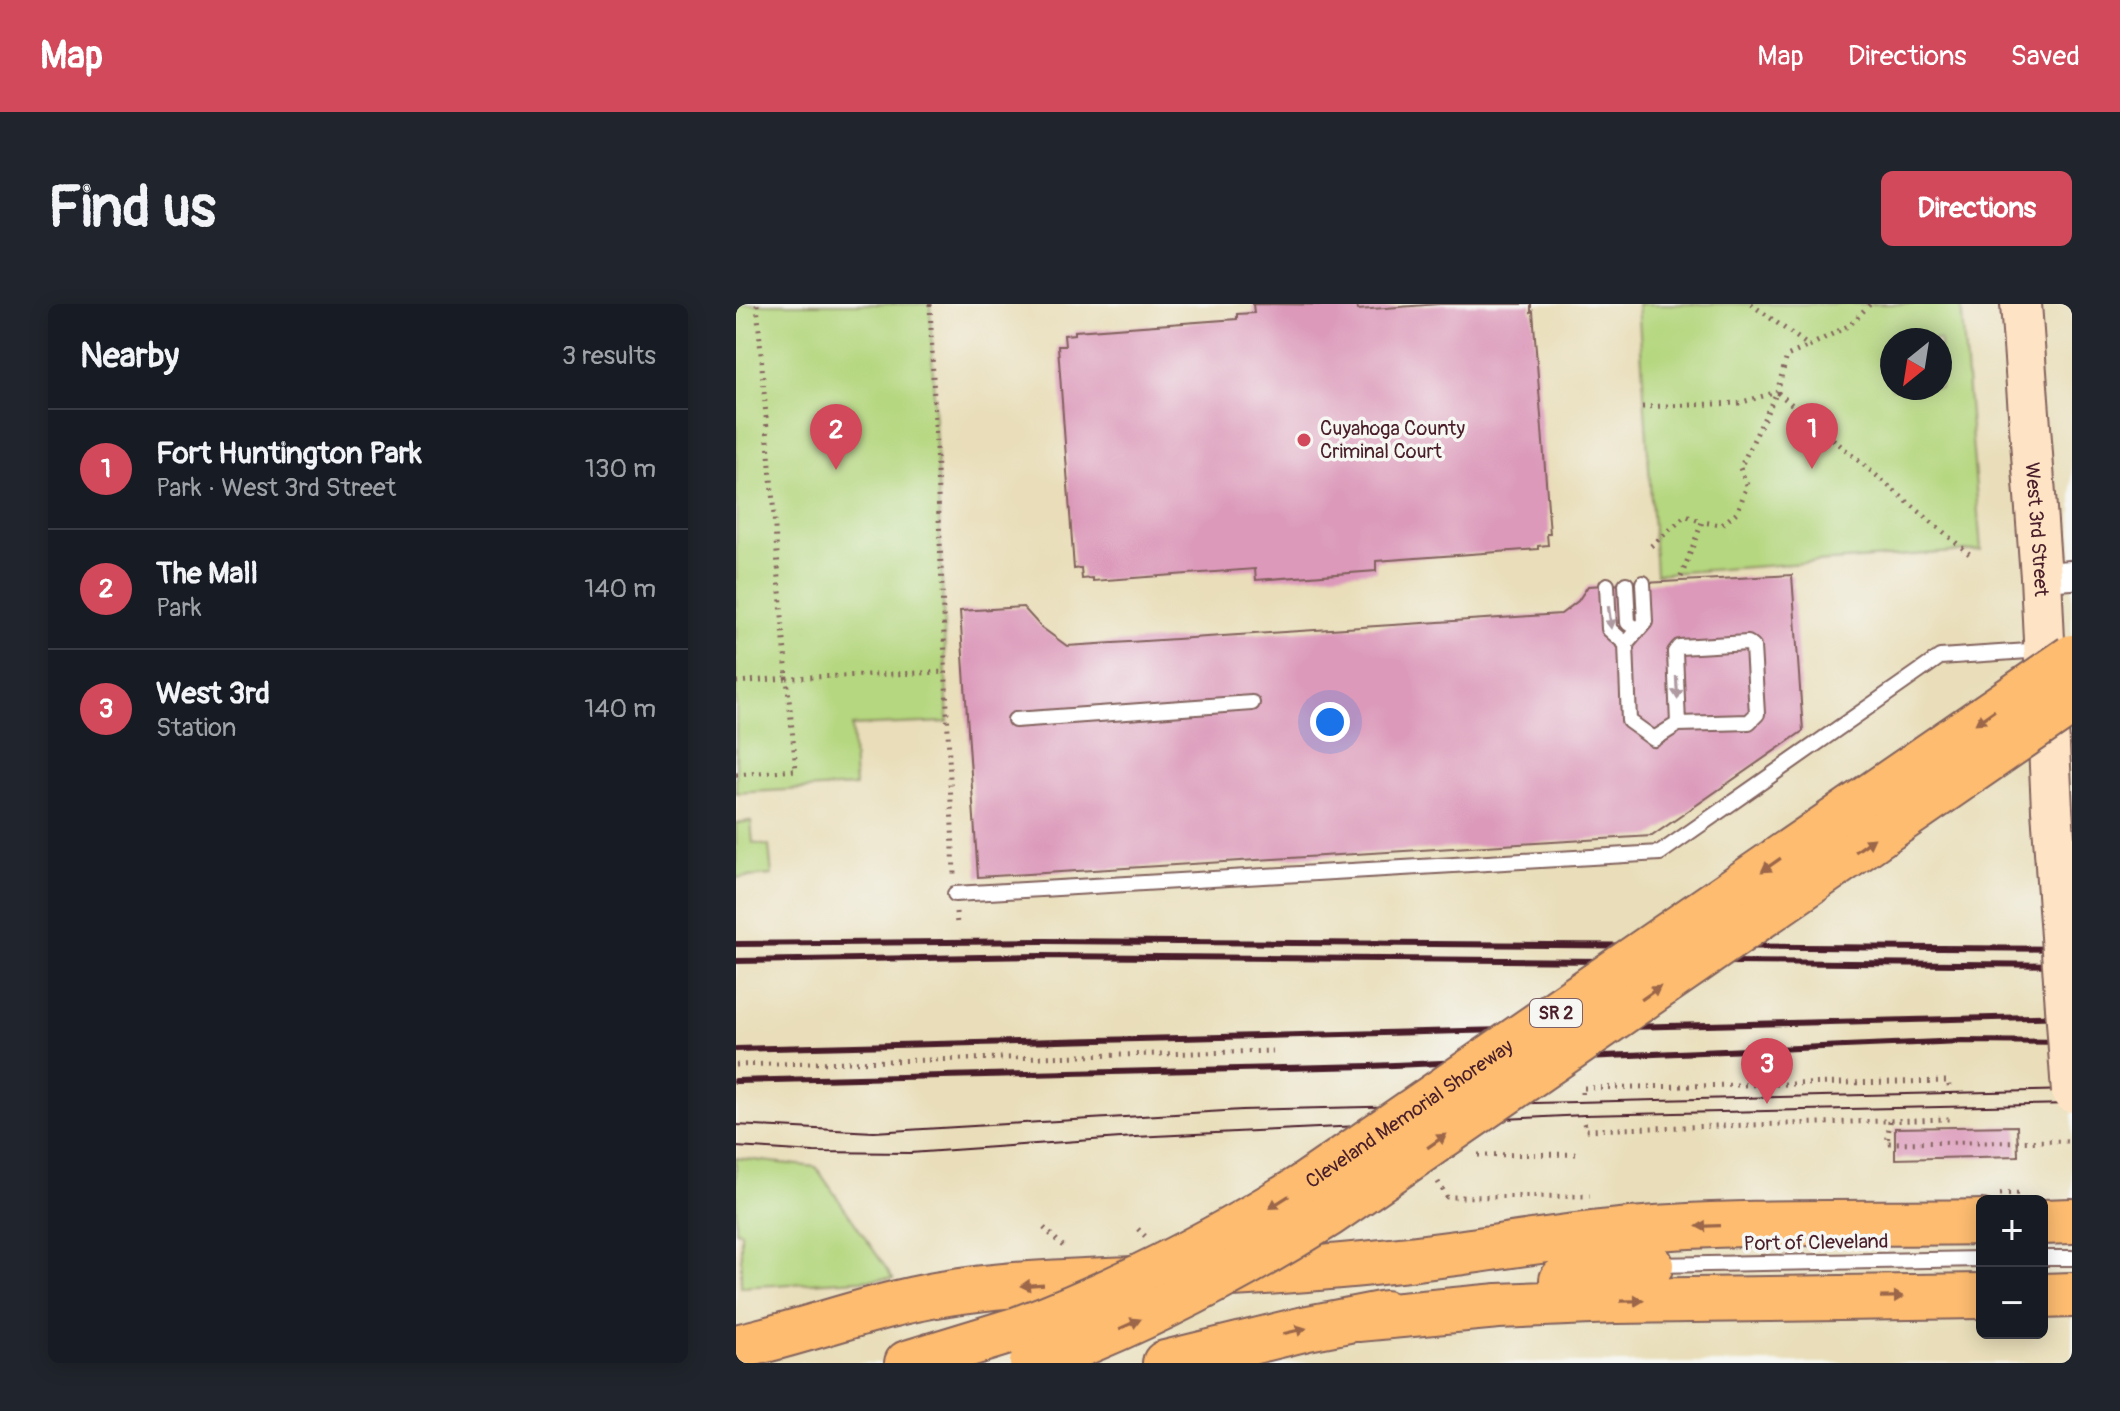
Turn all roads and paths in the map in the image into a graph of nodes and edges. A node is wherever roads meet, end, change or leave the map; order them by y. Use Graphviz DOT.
graph roads {
  1 [pos="757,304"];
  2 [pos="930,304"];
  3 [pos="1751,304"];
  4 [pos="1870,304"];
  5 [pos="2021,304"];
  6 [pos="1809,346"];
  7 [pos="1777,392"];
  8 [pos="1642,407"];
  9 [pos="1702,522"];
  10 [pos="1651,546"];
  11 [pos="1973,557"];
  12 [pos="2057,576"];
  13 [pos="1681,577"];
  14 [pos="1643,583"];
  15 [pos="1626,584"];
  16 [pos="1607,585"];
  17 [pos="1637,629"];
  18 [pos="1626,644"];
  19 [pos="2058,654"];
  20 [pos="946,672"];
  21 [pos="787,678"];
  22 [pos="736,682"];
  23 [pos="2072,702"];
  24 [pos="1252,703"];
  25 [pos="1015,720"];
  26 [pos="1678,724"];
  27 [pos="736,775"];
  28 [pos="955,894"];
  29 [pos="957,925"];
  30 [pos="1273,1051"];
  31 [pos="736,1065"];
  32 [pos="1949,1086"];
  33 [pos="2072,1092"];
  34 [pos="1582,1094"];
  35 [pos="1950,1115"];
  36 [pos="1890,1121"];
  37 [pos="1584,1123"];
  38 [pos="2072,1141"];
  39 [pos="1581,1154"];
  40 [pos="1464,1156"];
  41 [pos="1438,1176"];
  42 [pos="1606,1196"];
  43 [pos="1976,1209"];
  44 [pos="2048,1212"];
  45 [pos="2072,1221"];
  46 [pos="2048,1258"];
  47 [pos="2072,1258"];
  48 [pos="1976,1259"];
  49 [pos="1651,1265"];
  50 [pos="1305,1270"];
  51 [pos="2072,1295"];
  52 [pos="1976,1296"];
  53 [pos="2048,1296"];
  54 [pos="1358,1319"];
  55 [pos="1025,1346"];
  56 [pos="736,1347"];
  57 [pos="907,1363"];
  58 [pos="1165,1363"];
  1 -- 21 [label="path"];
  2 -- 20 [label="path"];
  3 -- 6 [label="path"];
  4 -- 6 [label="path"];
  5 -- 12 [label="street, West 3rd Street"];
  6 -- 7 [label="path"];
  7 -- 8 [label="path"];
  7 -- 9 [label="path"];
  7 -- 11 [label="path"];
  9 -- 10 [label="path"];
  9 -- 13 [label="path"];
  12 -- 19 [label="street, West 3rd Street"];
  14 -- 17 [label="lane"];
  15 -- 17 [label="lane"];
  16 -- 18 [label="lane, one-way"];
  17 -- 18 [label="lane"];
  18 -- 26 [label="lane"];
  19 -- 28 [label="lane"];
  19 -- 33 [label="street, West 3rd Street, bridge"];
  19 -- 55 [label="highway, Cleveland Memorial Shoreway / SR 2, one-way, bridge"];
  20 -- 21 [label="path"];
  20 -- 28 [label="path"];
  21 -- 22 [label="path"];
  21 -- 27 [label="path"];
  55 -- 23 [label="highway, Cleveland Memorial Shoreway / SR 2, one-way, bridge"];
  24 -- 25 [label="lane"];
  26 -- 26 [label="lane, one-way"];
  28 -- 29 [label="path"];
  30 -- 31 [label="path"];
  32 -- 34 [label="path"];
  35 -- 36 [label="path"];
  36 -- 37 [label="path"];
  36 -- 38 [label="path"];
  39 -- 40 [label="path"];
  41 -- 42 [label="path"];
  43 -- 50 [label="highway, one-way"];
  44 -- 45 [label="highway"];
  46 -- 47 [label="lane"];
  48 -- 49 [label="lane, Port of Cleveland"];
  49 -- 50 [label="highway"];
  49 -- 54 [label="highway"];
  50 -- 56 [label="highway, one-way"];
  51 -- 53 [label="highway"];
  54 -- 52 [label="highway, one-way"];
  58 -- 54 [label="highway, one-way"];
  55 -- 57 [label="highway, Cleveland Memorial Shoreway / SR 2"];
}
